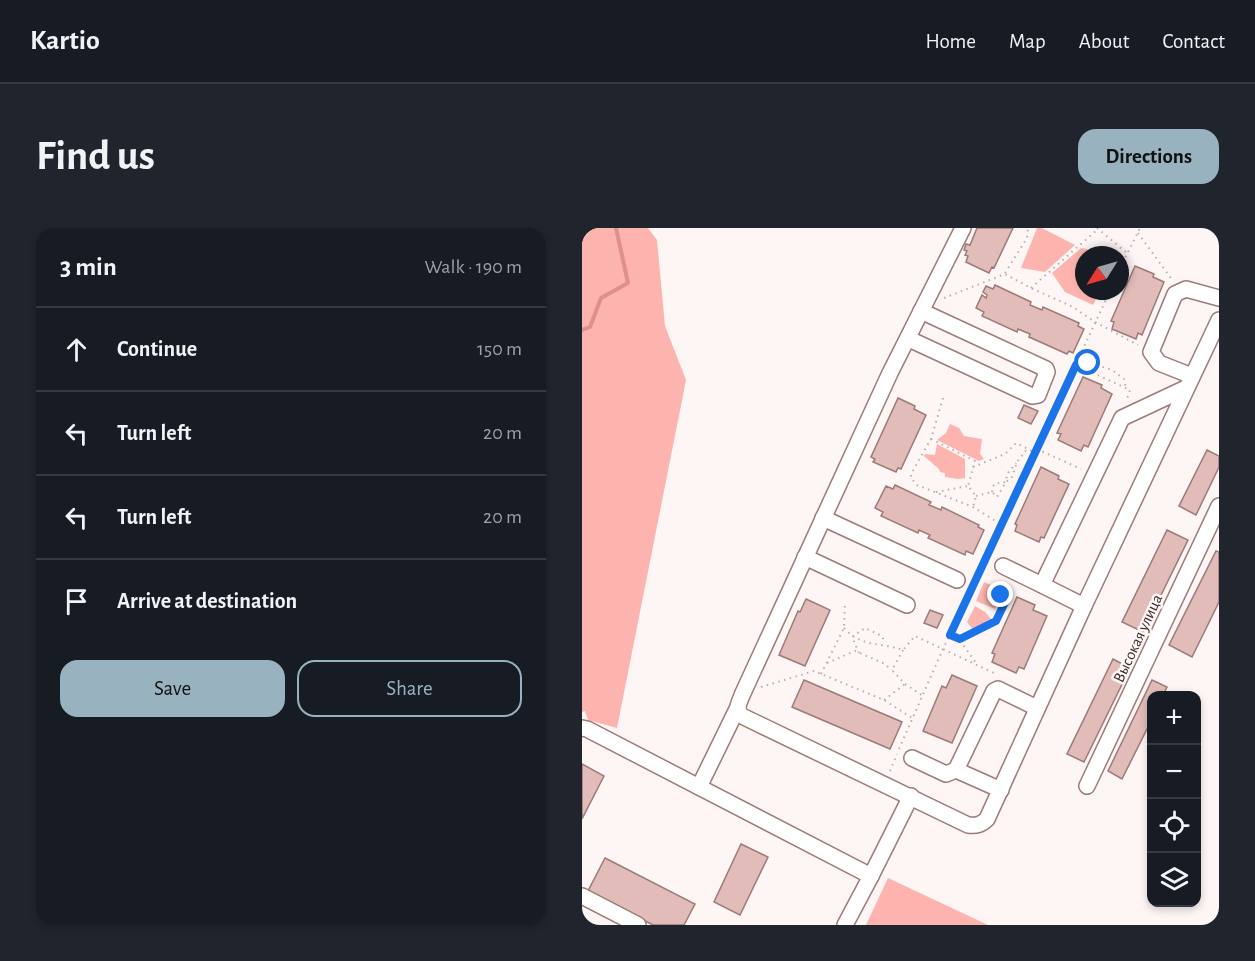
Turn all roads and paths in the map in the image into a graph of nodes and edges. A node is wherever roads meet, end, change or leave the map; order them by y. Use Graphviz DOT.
graph roads {
  1 [pos="963,228"];
  2 [pos="1028,228"];
  3 [pos="1140,228"];
  4 [pos="1098,229"];
  5 [pos="1138,233"];
  6 [pos="1119,246"];
  7 [pos="1129,249"];
  8 [pos="1005,274"];
  9 [pos="1031,288"];
  10 [pos="1180,290"];
  11 [pos="1219,298"];
  12 [pos="1106,300"];
  13 [pos="921,309"];
  14 [pos="1219,320"];
  15 [pos="1095,322"];
  16 [pos="909,339"];
  17 [pos="1151,352"];
  18 [pos="1076,365"];
  19 [pos="1080,367"];
  20 [pos="1189,382"];
  21 [pos="1126,388"];
  22 [pos="943,398"];
  23 [pos="1122,418"];
  24 [pos="931,440"];
  25 [pos="1027,449"];
  26 [pos="1036,451"];
  27 [pos="973,466"];
  28 [pos="1095,476"];
  29 [pos="1006,482"];
  30 [pos="968,486"];
  31 [pos="934,492"];
  32 [pos="992,492"];
  33 [pos="976,495"];
  34 [pos="1219,506"];
  35 [pos="973,507"];
  36 [pos="823,518"];
  37 [pos="1002,525"];
  38 [pos="805,557"];
  39 [pos="1003,566"];
  40 [pos="957,580"];
  41 [pos="1042,585"];
  42 [pos="1011,588"];
  43 [pos="1001,595"];
  44 [pos="1007,598"];
  45 [pos="845,603"];
  46 [pos="908,605"];
  47 [pos="1084,606"];
  48 [pos="844,628"];
  49 [pos="950,635"];
  50 [pos="852,637"];
  51 [pos="960,639"];
  52 [pos="885,644"];
  53 [pos="943,649"];
  54 [pos="903,650"];
  55 [pos="859,653"];
  56 [pos="825,663"];
  57 [pos="977,665"];
  58 [pos="892,669"];
  59 [pos="821,674"];
  60 [pos="1005,678"];
  61 [pos="905,684"];
  62 [pos="923,696"];
  63 [pos="884,699"];
  64 [pos="741,700"];
  65 [pos="1037,708"];
  66 [pos="912,718"];
  67 [pos="582,728"];
  68 [pos="912,758"];
  69 [pos="956,770"];
  70 [pos="885,783"];
  71 [pos="1087,786"];
  72 [pos="699,787"];
  73 [pos="1001,790"];
  74 [pos="910,796"];
  75 [pos="871,876"];
  76 [pos="582,896"];
  77 [pos="638,925"];
  78 [pos="845,925"];
  1 -- 13 [label="street"];
  2 -- 8 [label="path"];
  3 -- 5 [label="path"];
  4 -- 6 [label="path"];
  4 -- 9 [label="path"];
  5 -- 7 [label="path"];
  5 -- 10 [label="path"];
  8 -- 9 [label="path"];
  8 -- 13 [label="path"];
  9 -- 15 [label="path"];
  10 -- 11 [label="street"];
  10 -- 17 [label="street"];
  12 -- 15 [label="path"];
  13 -- 16 [label="street"];
  13 -- 16 [label="street"];
  14 -- 20 [label="street"];
  15 -- 17 [label="path"];
  15 -- 18 [label="path"];
  16 -- 36 [label="street"];
  17 -- 20 [label="street"];
  18 -- 19 [label="path"];
  18 -- 26 [label="path"];
  19 -- 21 [label="path"];
  19 -- 21 [label="path"];
  20 -- 23 [label="street"];
  20 -- 47 [label="street"];
  21 -- 23 [label="path"];
  22 -- 24 [label="path"];
  23 -- 28 [label="street"];
  24 -- 27 [label="path"];
  24 -- 31 [label="path"];
  25 -- 26 [label="path"];
  25 -- 27 [label="path"];
  25 -- 29 [label="path"];
  26 -- 28 [label="path"];
  26 -- 37 [label="path"];
  27 -- 30 [label="path"];
  28 -- 41 [label="street"];
  29 -- 32 [label="path"];
  29 -- 32 [label="path"];
  30 -- 31 [label="path"];
  30 -- 33 [label="path"];
  31 -- 35 [label="path"];
  32 -- 33 [label="path"];
  33 -- 35 [label="path"];
  34 -- 71 [label="street, Высокая улица"];
  35 -- 37 [label="path"];
  36 -- 38 [label="street"];
  36 -- 40 [label="street"];
  37 -- 49 [label="path"];
  38 -- 46 [label="street"];
  38 -- 64 [label="street"];
  39 -- 41 [label="street"];
  41 -- 47 [label="street"];
  42 -- 44 [label="path"];
  43 -- 44 [label="path"];
  44 -- 51 [label="path"];
  45 -- 48 [label="path"];
  47 -- 65 [label="street"];
  48 -- 50 [label="path"];
  48 -- 56 [label="path"];
  49 -- 51 [label="path"];
  49 -- 53 [label="path"];
  50 -- 52 [label="path"];
  50 -- 52 [label="path"];
  50 -- 55 [label="path"];
  51 -- 57 [label="path"];
  52 -- 54 [label="path"];
  53 -- 54 [label="path"];
  53 -- 57 [label="path"];
  53 -- 62 [label="path"];
  54 -- 58 [label="path"];
  55 -- 56 [label="path"];
  55 -- 58 [label="path"];
  56 -- 59 [label="path"];
  57 -- 60 [label="path"];
  58 -- 61 [label="path"];
  59 -- 63 [label="path"];
  59 -- 64 [label="path"];
  61 -- 62 [label="path"];
  61 -- 63 [label="path"];
  62 -- 66 [label="path"];
  63 -- 66 [label="path"];
  64 -- 70 [label="street"];
  64 -- 72 [label="street"];
  65 -- 69 [label="street"];
  65 -- 73 [label="street"];
  66 -- 70 [label="path"];
  67 -- 72 [label="street"];
  68 -- 69 [label="street"];
  69 -- 73 [label="street"];
  70 -- 74 [label="street"];
  72 -- 75 [label="street"];
  73 -- 74 [label="street"];
  74 -- 75 [label="street"];
  75 -- 78 [label="street"];
  76 -- 77 [label="street"];
}
